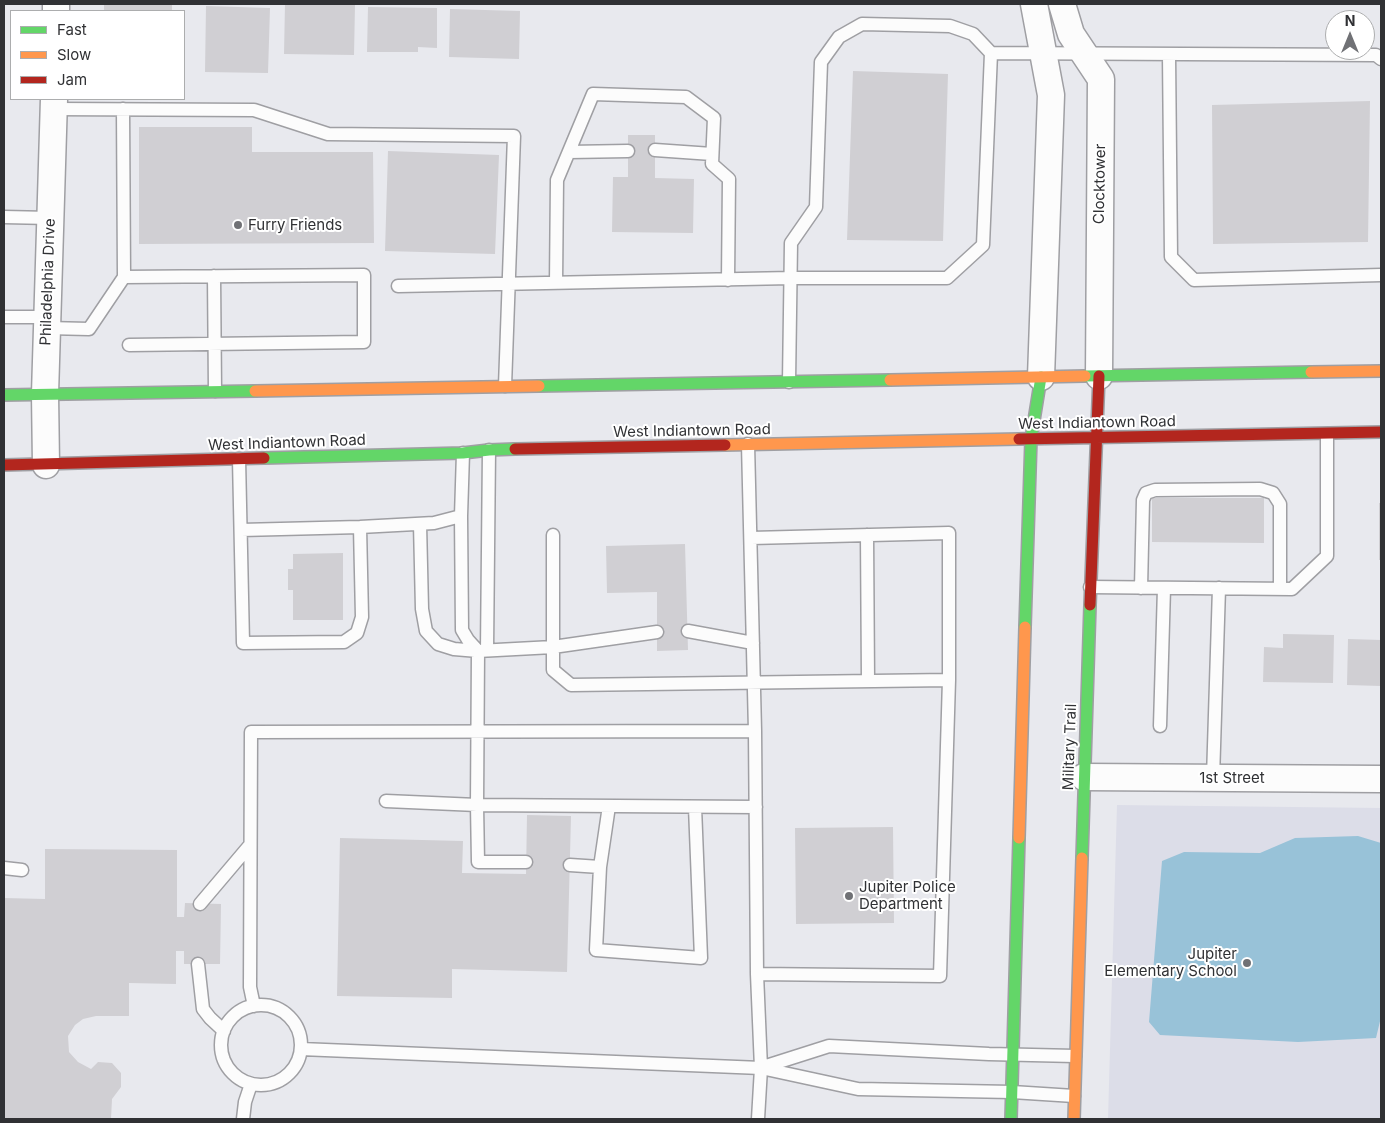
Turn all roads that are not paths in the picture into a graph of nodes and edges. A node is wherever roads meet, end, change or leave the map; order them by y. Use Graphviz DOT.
graph roads {
  1 [pos="1034,4"];
  2 [pos="1062,4"];
  3 [pos="991,53"];
  4 [pos="1044,54"];
  5 [pos="1084,54"];
  6 [pos="1169,55"];
  7 [pos="1381,59"];
  8 [pos="54,104"];
  9 [pos="123,110"];
  10 [pos="656,150"];
  11 [pos="628,151"];
  12 [pos="569,152"];
  13 [pos="712,154"];
  14 [pos="4,217"];
  15 [pos="50,218"];
  16 [pos="1381,275"];
  17 [pos="214,276"];
  18 [pos="124,277"];
  19 [pos="790,278"];
  20 [pos="728,280"];
  21 [pos="556,283"];
  22 [pos="509,284"];
  23 [pos="398,286"];
  24 [pos="4,317"];
  25 [pos="47,322"];
  26 [pos="214,344"];
  27 [pos="129,345"];
  28 [pos="1381,371"];
  29 [pos="1099,376"];
  30 [pos="1041,377"];
  31 [pos="789,382"];
  32 [pos="505,386"];
  33 [pos="215,392"];
  34 [pos="45,394"];
  35 [pos="4,395"];
  36 [pos="1381,432"];
  37 [pos="1327,434"];
  38 [pos="1031,439"];
  39 [pos="1096,439"];
  40 [pos="748,444"];
  41 [pos="489,450"];
  42 [pos="464,453"];
  43 [pos="239,459"];
  44 [pos="4,465"];
  45 [pos="46,465"];
  46 [pos="461,516"];
  47 [pos="420,524"];
  48 [pos="360,527"];
  49 [pos="241,530"];
  50 [pos="553,535"];
  51 [pos="867,535"];
  52 [pos="751,538"];
  53 [pos="1090,587"];
  54 [pos="1141,588"];
  55 [pos="1164,588"];
  56 [pos="1219,588"];
  57 [pos="1280,589"];
  58 [pos="688,631"];
  59 [pos="657,632"];
  60 [pos="753,643"];
  61 [pos="553,647"];
  62 [pos="482,651"];
  63 [pos="949,680"];
  64 [pos="868,681"];
  65 [pos="754,682"];
  66 [pos="1160,726"];
  67 [pos="755,731"];
  68 [pos="477,732"];
  69 [pos="1084,777"];
  70 [pos="1214,778"];
  71 [pos="1381,779"];
  72 [pos="386,801"];
  73 [pos="477,806"];
  74 [pos="609,806"];
  75 [pos="695,807"];
  76 [pos="756,807"];
  77 [pos="250,845"];
  78 [pos="526,862"];
  79 [pos="570,865"];
  80 [pos="600,867"];
  81 [pos="4,868"];
  82 [pos="22,870"];
  83 [pos="200,904"];
  84 [pos="198,964"];
  85 [pos="757,974"];
  86 [pos="254,1006"];
  87 [pos="224,1031"];
  88 [pos="301,1050"];
  89 [pos="1012,1054"];
  90 [pos="1076,1056"];
  91 [pos="761,1068"];
  92 [pos="251,1084"];
  93 [pos="1012,1092"];
  94 [pos="1074,1096"];
  95 [pos="243,1119"];
  96 [pos="758,1119"];
  97 [pos="1011,1119"];
  98 [pos="1074,1119"];
  1 -- 4 [label="street"];
  2 -- 5 [label="street, Clocktower"];
  3 -- 4 [label="lane"];
  3 -- 19 [label="lane"];
  3 -- 19 [label="lane"];
  4 -- 5 [label="lane"];
  4 -- 30 [label="street"];
  5 -- 6 [label="lane"];
  5 -- 29 [label="street, Clocktower"];
  6 -- 7 [label="lane"];
  6 -- 16 [label="lane"];
  8 -- 9 [label="lane"];
  8 -- 15 [label="street, Philadelphia Drive"];
  9 -- 18 [label="lane"];
  9 -- 22 [label="lane"];
  10 -- 13 [label="lane"];
  11 -- 12 [label="lane"];
  12 -- 13 [label="lane"];
  12 -- 21 [label="lane"];
  13 -- 20 [label="lane"];
  14 -- 15 [label="lane"];
  15 -- 25 [label="street, Philadelphia Drive"];
  17 -- 18 [label="lane"];
  17 -- 26 [label="lane"];
  17 -- 26 [label="lane"];
  18 -- 25 [label="lane"];
  19 -- 20 [label="lane"];
  19 -- 31 [label="lane"];
  20 -- 21 [label="lane"];
  21 -- 22 [label="lane"];
  22 -- 23 [label="lane"];
  22 -- 32 [label="lane"];
  24 -- 25 [label="lane"];
  25 -- 34 [label="street, Philadelphia Drive"];
  26 -- 27 [label="lane"];
  26 -- 33 [label="lane"];
  28 -- 29 [label="main road"];
  29 -- 30 [label="main road"];
  29 -- 39 [label="main road, Military Trail"];
  30 -- 31 [label="main road"];
  30 -- 38 [label="main road"];
  31 -- 32 [label="main road"];
  32 -- 33 [label="main road"];
  33 -- 34 [label="main road"];
  34 -- 35 [label="main road"];
  34 -- 45 [label="street, Philadelphia Drive"];
  36 -- 37 [label="main road, West Indiantown Road"];
  37 -- 39 [label="main road, West Indiantown Road"];
  37 -- 57 [label="lane"];
  38 -- 39 [label="main road, West Indiantown Road"];
  38 -- 40 [label="main road, West Indiantown Road"];
  38 -- 89 [label="main road"];
  39 -- 53 [label="main road, Military Trail"];
  40 -- 41 [label="main road, West Indiantown Road"];
  40 -- 52 [label="lane"];
  41 -- 42 [label="main road, West Indiantown Road"];
  41 -- 62 [label="lane"];
  42 -- 43 [label="main road, West Indiantown Road"];
  42 -- 46 [label="lane"];
  43 -- 45 [label="main road, West Indiantown Road"];
  43 -- 49 [label="lane"];
  44 -- 45 [label="main road, West Indiantown Road"];
  46 -- 47 [label="lane"];
  46 -- 62 [label="lane"];
  47 -- 48 [label="lane"];
  47 -- 62 [label="lane"];
  48 -- 49 [label="lane"];
  48 -- 49 [label="lane"];
  50 -- 61 [label="lane"];
  51 -- 52 [label="lane"];
  51 -- 63 [label="lane"];
  51 -- 64 [label="lane"];
  52 -- 60 [label="lane"];
  53 -- 54 [label="lane"];
  53 -- 69 [label="main road, Military Trail"];
  54 -- 55 [label="lane"];
  54 -- 57 [label="lane"];
  55 -- 56 [label="lane"];
  55 -- 66 [label="lane"];
  56 -- 57 [label="lane"];
  56 -- 70 [label="lane"];
  58 -- 60 [label="lane"];
  59 -- 61 [label="lane"];
  60 -- 65 [label="lane"];
  61 -- 62 [label="lane"];
  61 -- 65 [label="lane"];
  62 -- 68 [label="lane"];
  63 -- 64 [label="lane"];
  63 -- 85 [label="lane"];
  64 -- 65 [label="lane"];
  65 -- 67 [label="lane"];
  67 -- 68 [label="lane"];
  67 -- 76 [label="lane"];
  68 -- 73 [label="lane"];
  68 -- 77 [label="lane"];
  69 -- 70 [label="street, 1st Street"];
  69 -- 90 [label="main road, Military Trail"];
  70 -- 71 [label="street, 1st Street"];
  72 -- 73 [label="lane"];
  73 -- 74 [label="lane"];
  73 -- 78 [label="lane"];
  74 -- 75 [label="lane"];
  74 -- 80 [label="lane"];
  75 -- 76 [label="lane"];
  75 -- 80 [label="lane"];
  76 -- 85 [label="lane"];
  77 -- 83 [label="lane"];
  77 -- 86 [label="lane"];
  79 -- 80 [label="lane"];
  81 -- 82 [label="lane"];
  84 -- 87 [label="lane"];
  85 -- 91 [label="lane"];
  86 -- 87 [label="lane"];
  86 -- 88 [label="lane"];
  87 -- 92 [label="lane"];
  88 -- 91 [label="lane"];
  88 -- 92 [label="lane"];
  89 -- 90 [label="lane"];
  89 -- 91 [label="lane"];
  89 -- 93 [label="main road"];
  90 -- 94 [label="main road, Military Trail"];
  91 -- 93 [label="lane"];
  91 -- 96 [label="lane"];
  92 -- 95 [label="lane"];
  93 -- 94 [label="lane"];
  93 -- 97 [label="main road"];
  94 -- 98 [label="main road, Military Trail"];
}
